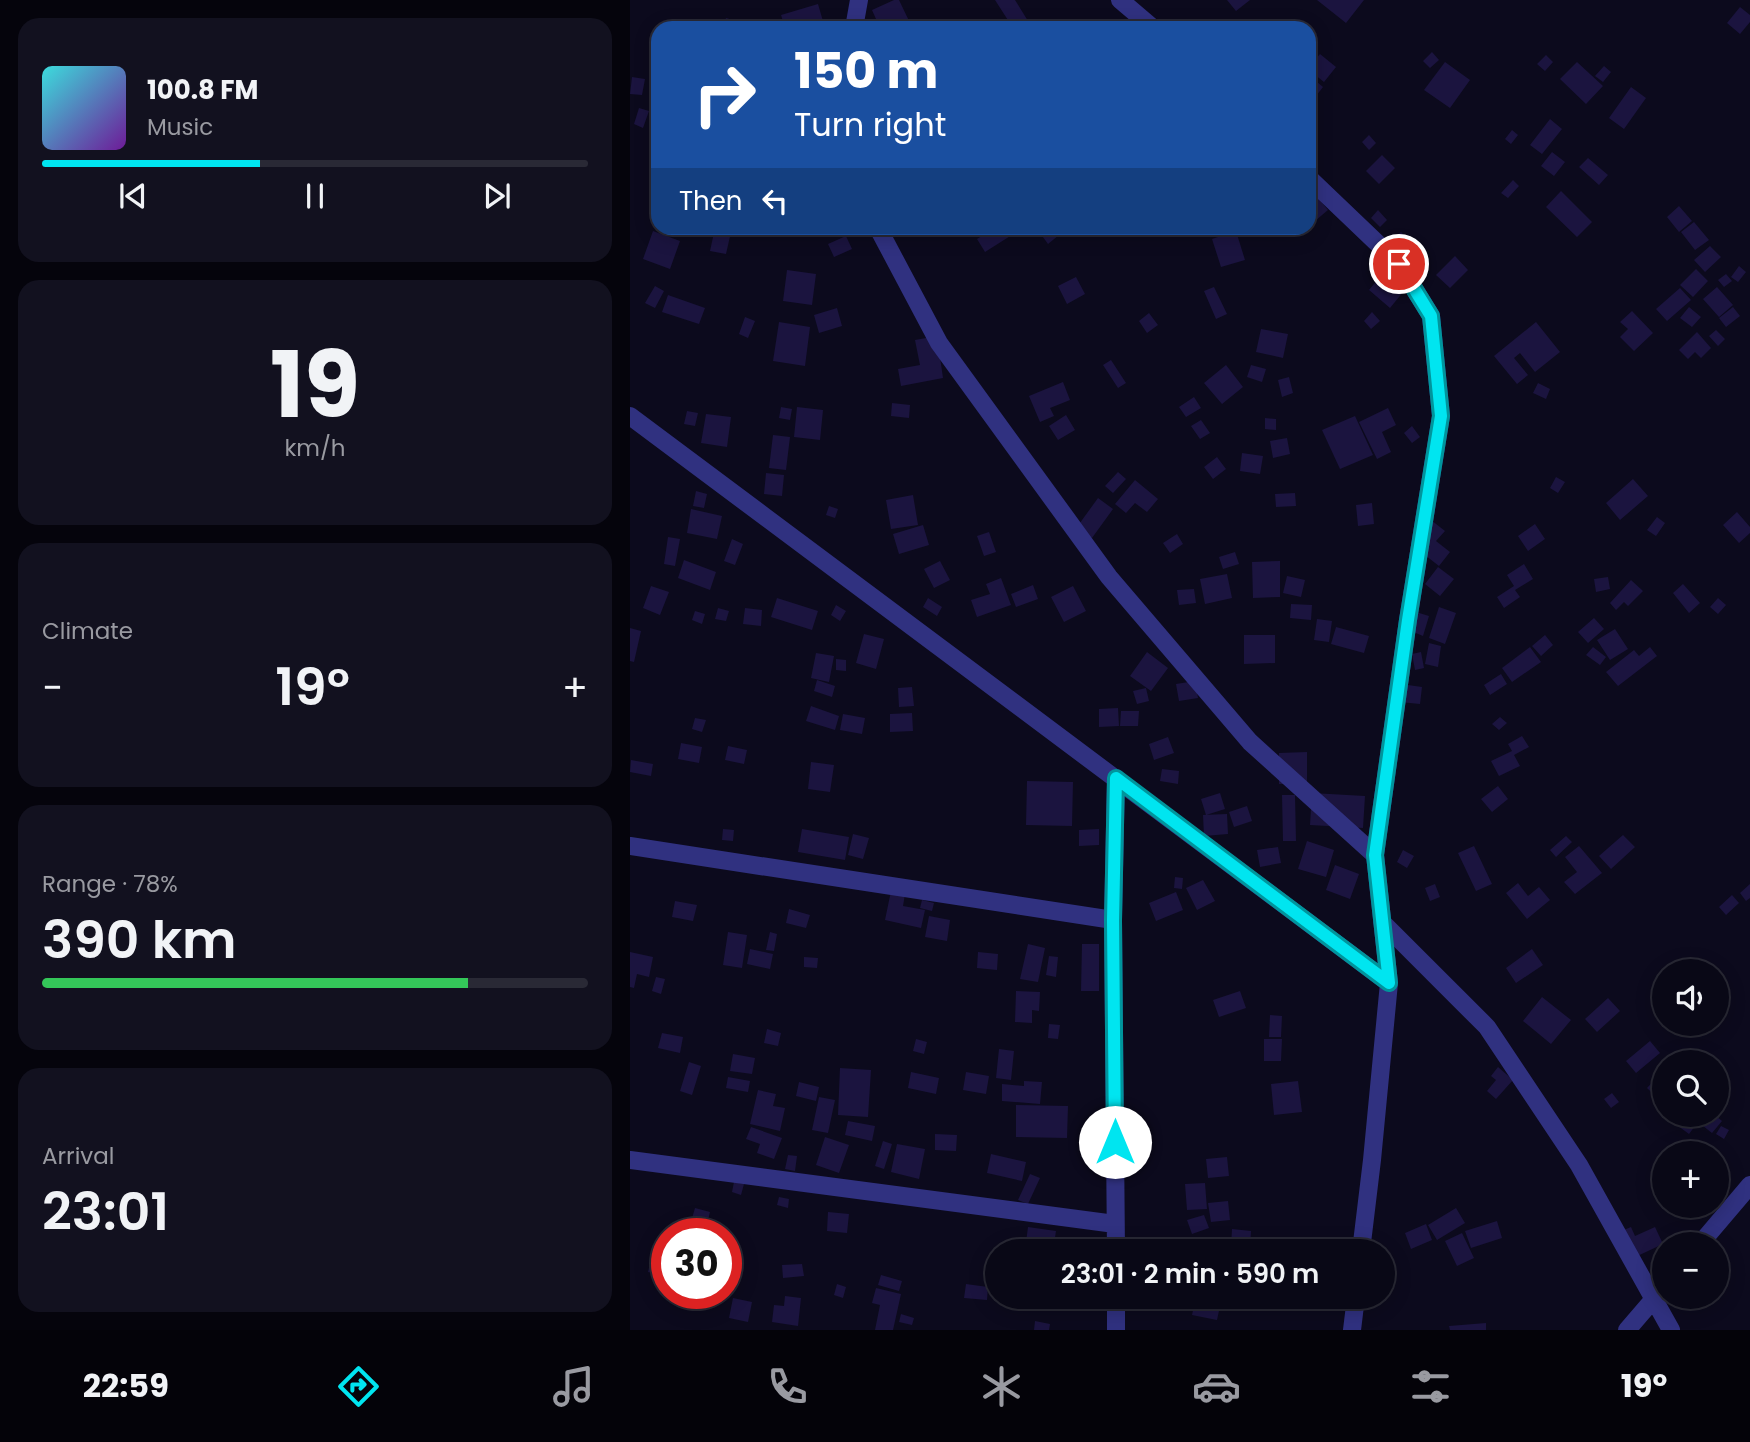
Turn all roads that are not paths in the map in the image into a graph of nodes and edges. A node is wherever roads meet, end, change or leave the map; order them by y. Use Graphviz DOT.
graph roads {
  1 [pos="859,0"];
  2 [pos="1120,0"];
  3 [pos="855,21"];
  4 [pos="1145,21"];
  5 [pos="1316,185"];
  6 [pos="882,235"];
  7 [pos="630,416"];
  8 [pos="1116,778"];
  9 [pos="630,846"];
  10 [pos="1375,855"];
  11 [pos="1113,920"];
  12 [pos="1382,922"];
  13 [pos="1389,983"];
  14 [pos="630,1160"];
  15 [pos="1750,1185"];
  16 [pos="1115,1224"];
  17 [pos="1710,1232"];
  18 [pos="1115,1239"];
  19 [pos="1362,1239"];
  20 [pos="1652,1282"];
  21 [pos="1652,1301"];
  22 [pos="1116,1309"];
  23 [pos="1355,1309"];
  24 [pos="1664,1309"];
  25 [pos="1116,1330"];
  26 [pos="1352,1330"];
  27 [pos="1627,1330"];
  28 [pos="1671,1330"];
  1 -- 3 [label="street"];
  2 -- 4 [label="street"];
  5 -- 10 [label="street"];
  6 -- 10 [label="street"];
  7 -- 8 [label="street"];
  8 -- 11 [label="street"];
  8 -- 13 [label="street"];
  9 -- 11 [label="street"];
  10 -- 12 [label="street"];
  11 -- 16 [label="street"];
  12 -- 13 [label="street"];
  12 -- 20 [label="street"];
  13 -- 19 [label="street"];
  14 -- 16 [label="street"];
  15 -- 17 [label="street"];
  16 -- 18 [label="street"];
  21 -- 27 [label="street"];
  22 -- 25 [label="street"];
  23 -- 26 [label="street"];
  24 -- 28 [label="street"];
}
